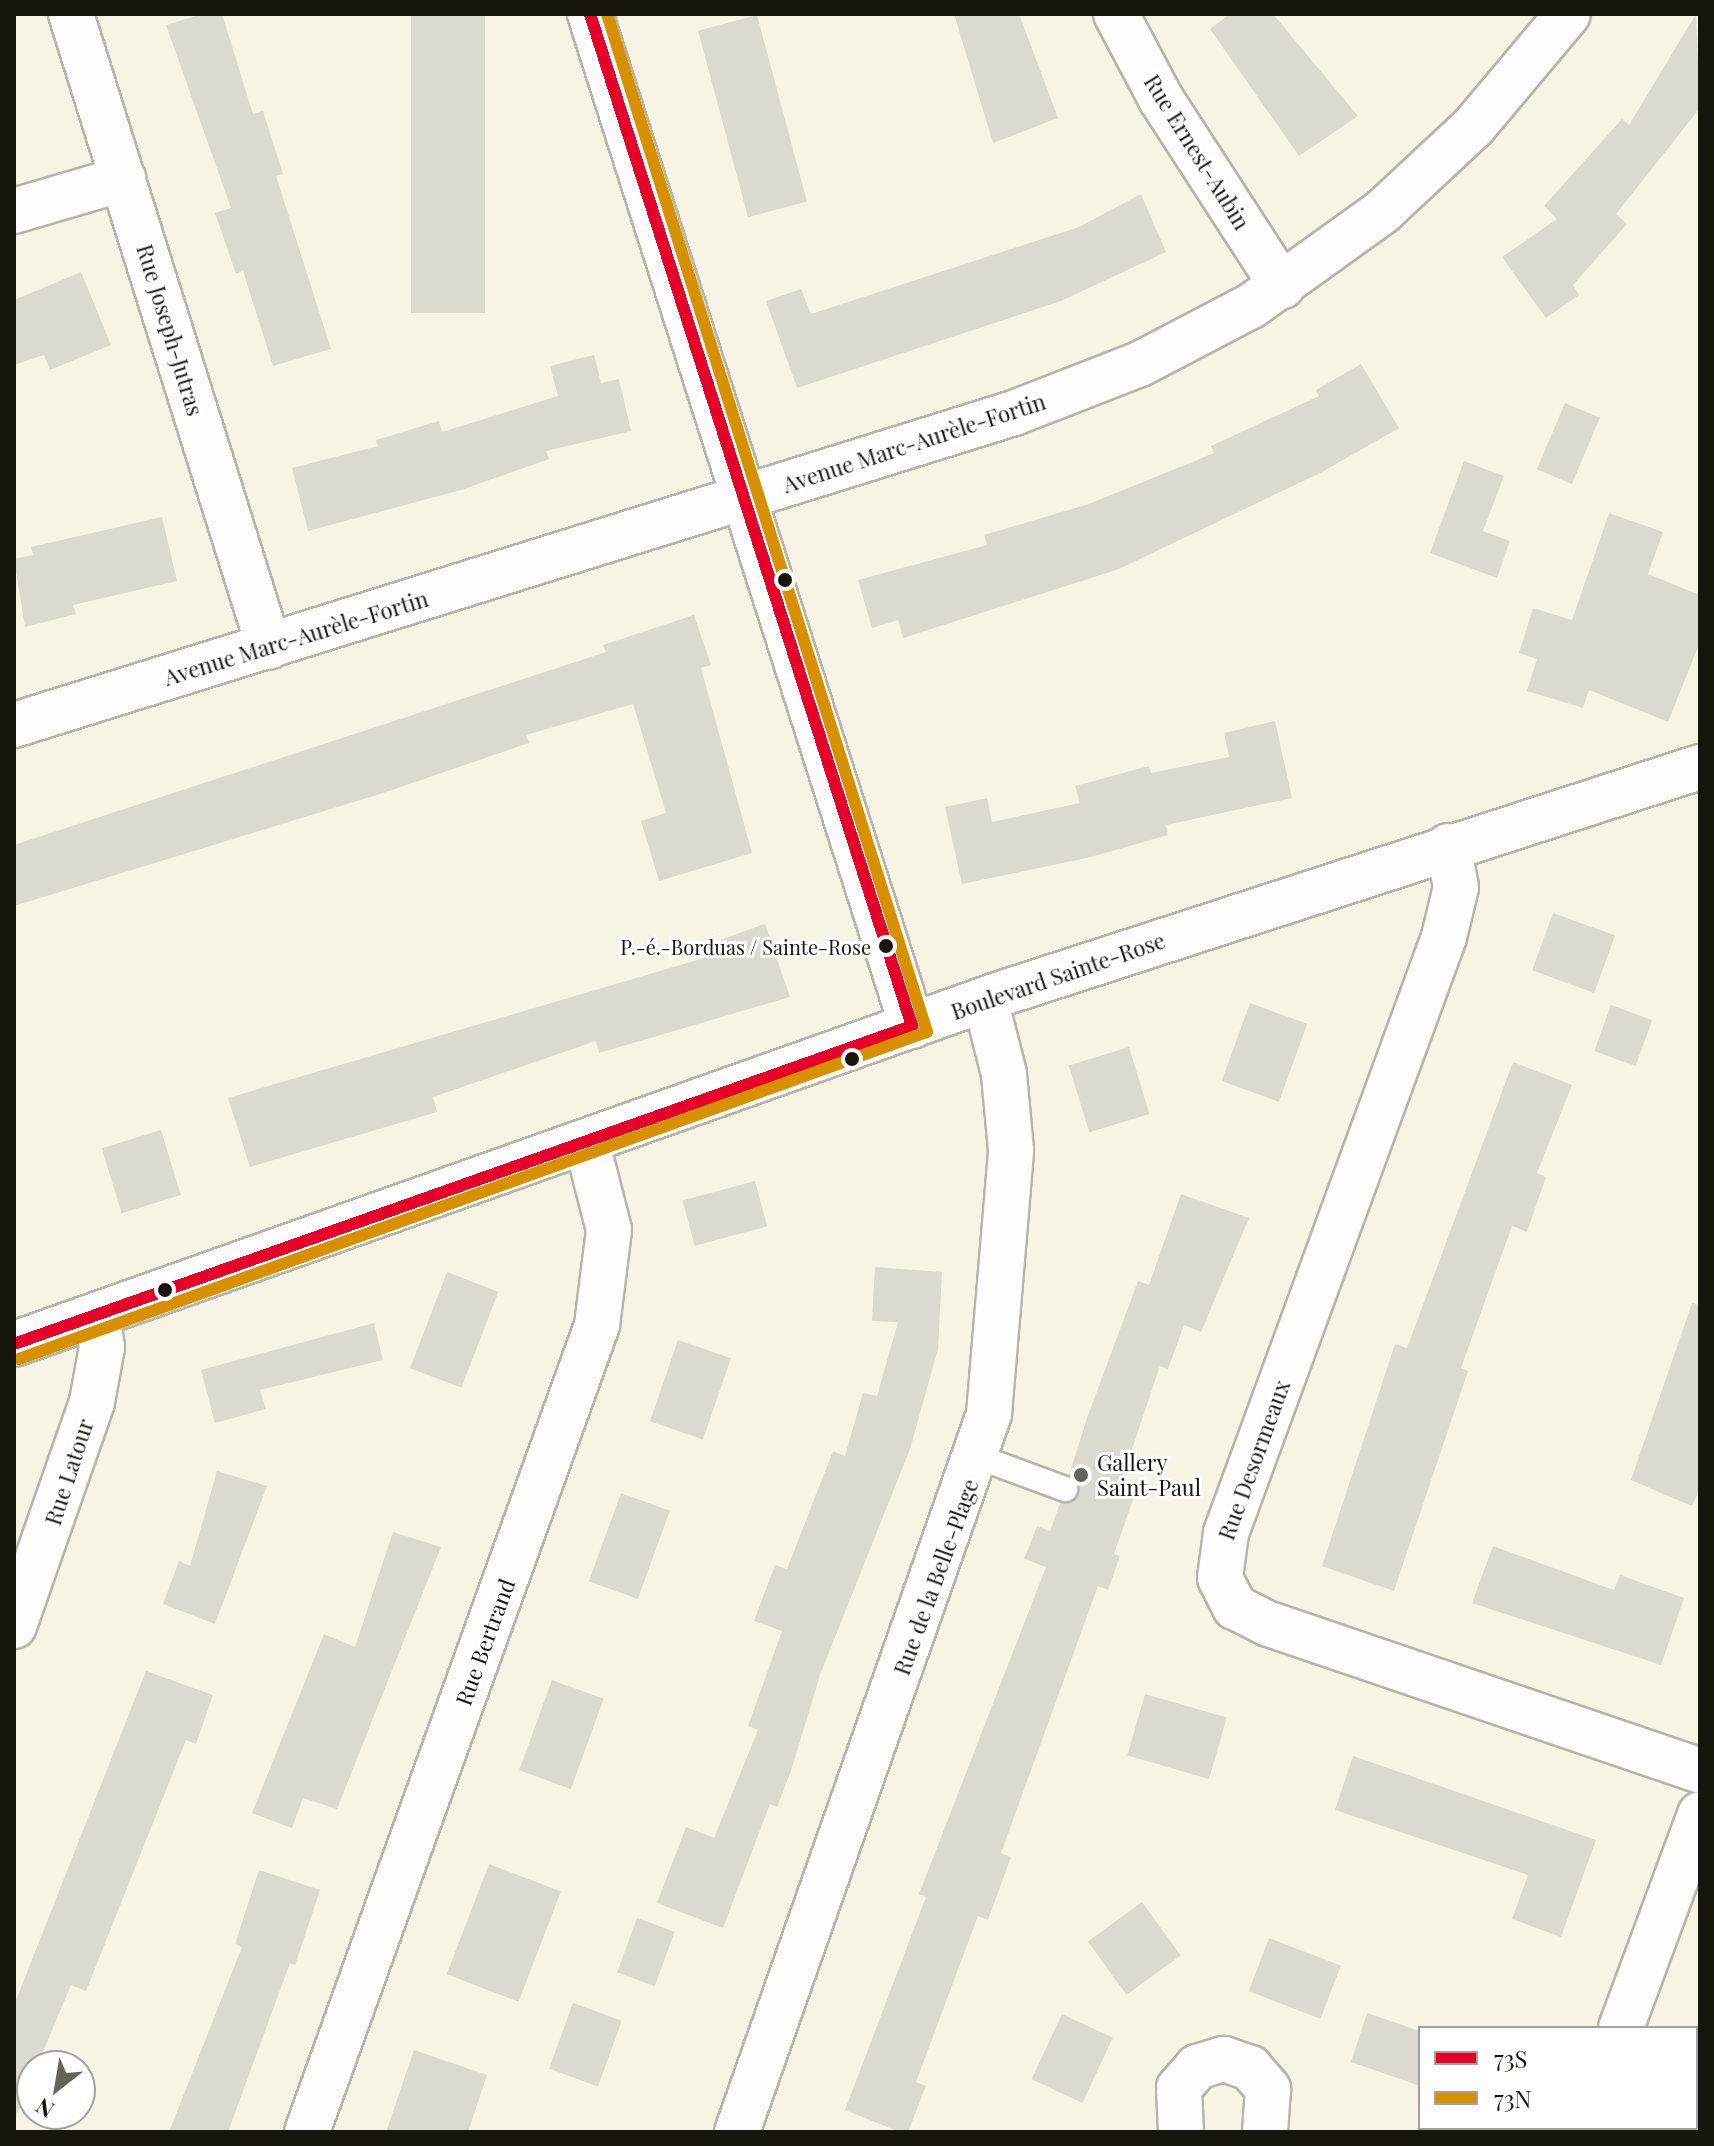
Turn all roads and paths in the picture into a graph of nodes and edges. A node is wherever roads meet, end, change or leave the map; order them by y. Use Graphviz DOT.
graph roads {
  1 [pos="71,14"];
  2 [pos="590,14"];
  3 [pos="1116,14"];
  4 [pos="1568,14"];
  5 [pos="123,179"];
  6 [pos="14,211"];
  7 [pos="1282,286"];
  8 [pos="742,498"];
  9 [pos="269,647"];
  10 [pos="14,725"];
  11 [pos="1700,767"];
  12 [pos="1448,846"];
  13 [pos="985,999"];
  14 [pos="912,1026"];
  15 [pos="587,1144"];
  16 [pos="97,1315"];
  17 [pos="14,1344"];
  18 [pos="978,1457"];
  19 [pos="1065,1489"];
  20 [pos="14,1626"];
  21 [pos="1700,1771"];
  22 [pos="1700,1814"];
  23 [pos="1622,2026"];
  24 [pos="1273,2130"];
  25 [pos="307,2132"];
  26 [pos="737,2132"];
  27 [pos="1181,2132"];
  1 -- 5 [label="street, Rue Joseph-Jutras"];
  2 -- 8 [label="street"];
  3 -- 7 [label="street, Rue Ernest-Aubin"];
  4 -- 7 [label="street, Avenue Marc-Aurèle-Fortin"];
  5 -- 6 [label="street"];
  5 -- 9 [label="street, Rue Joseph-Jutras"];
  7 -- 8 [label="street, Avenue Marc-Aurèle-Fortin"];
  8 -- 9 [label="street, Avenue Marc-Aurèle-Fortin"];
  8 -- 14 [label="street"];
  9 -- 10 [label="street, Avenue Marc-Aurèle-Fortin"];
  11 -- 12 [label="street, Boulevard Sainte-Rose"];
  12 -- 13 [label="street, Boulevard Sainte-Rose"];
  12 -- 21 [label="street, Rue Desormeaux"];
  13 -- 14 [label="street, Boulevard Sainte-Rose"];
  13 -- 18 [label="street, Rue de la Belle-Plage"];
  14 -- 15 [label="street, Boulevard Sainte-Rose"];
  15 -- 16 [label="street, Boulevard Sainte-Rose"];
  15 -- 25 [label="street, Rue Bertrand"];
  16 -- 17 [label="street, Boulevard Sainte-Rose"];
  16 -- 20 [label="street, Rue Latour"];
  18 -- 19 [label="lane"];
  18 -- 26 [label="street, Rue de la Belle-Plage"];
  22 -- 23 [label="street"];
  24 -- 27 [label="street"];
}
